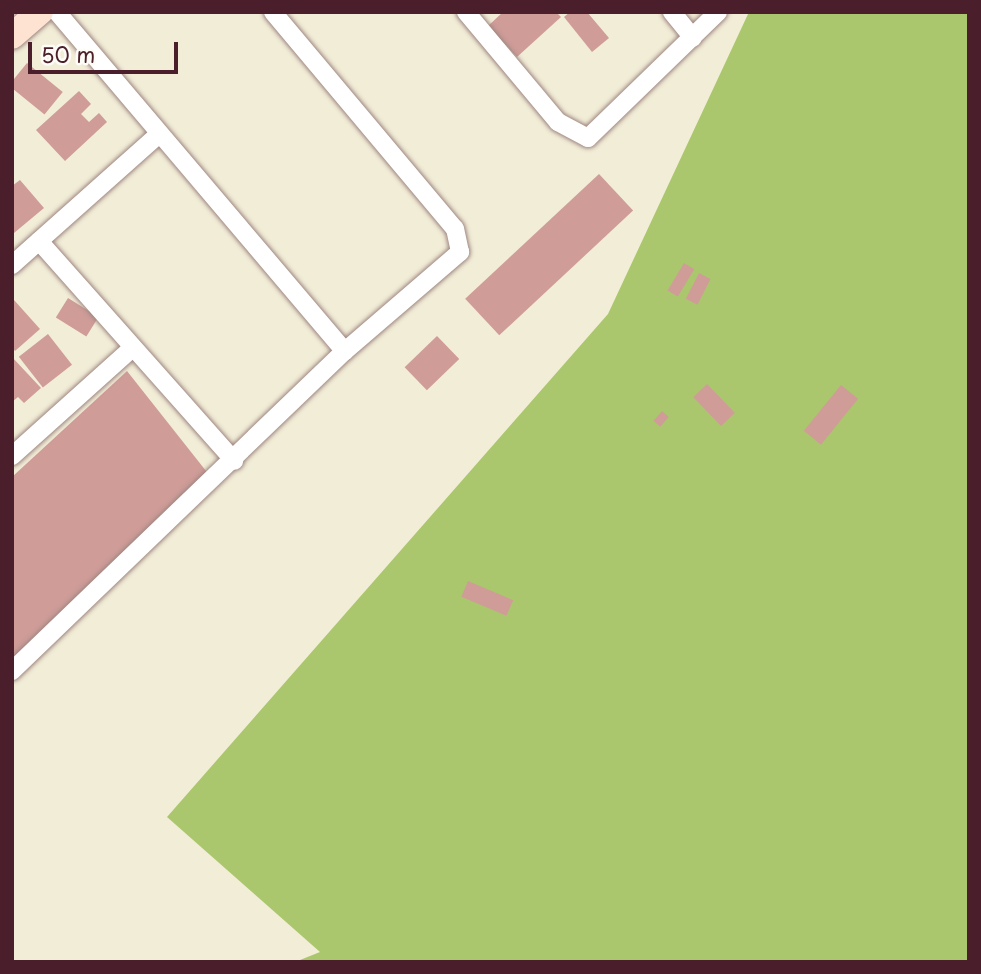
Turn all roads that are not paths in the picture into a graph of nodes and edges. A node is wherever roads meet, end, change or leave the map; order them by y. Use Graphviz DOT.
graph roads {
  1 [pos="40,12"];
  2 [pos="57,12"];
  3 [pos="273,12"];
  4 [pos="466,12"];
  5 [pos="671,12"];
  6 [pos="718,12"];
  7 [pos="12,37"];
  8 [pos="693,38"];
  9 [pos="157,135"];
  10 [pos="39,241"];
  11 [pos="12,265"];
  12 [pos="130,350"];
  13 [pos="345,351"];
  14 [pos="12,456"];
  15 [pos="234,461"];
  16 [pos="12,671"];
  1 -- 7 [label="main road"];
  2 -- 9 [label="street"];
  3 -- 13 [label="street"];
  4 -- 8 [label="street"];
  5 -- 8 [label="street"];
  6 -- 8 [label="street"];
  9 -- 10 [label="street"];
  9 -- 13 [label="street"];
  10 -- 11 [label="street"];
  10 -- 12 [label="street"];
  12 -- 14 [label="street"];
  12 -- 15 [label="street"];
  13 -- 15 [label="street"];
  15 -- 16 [label="street"];
}
